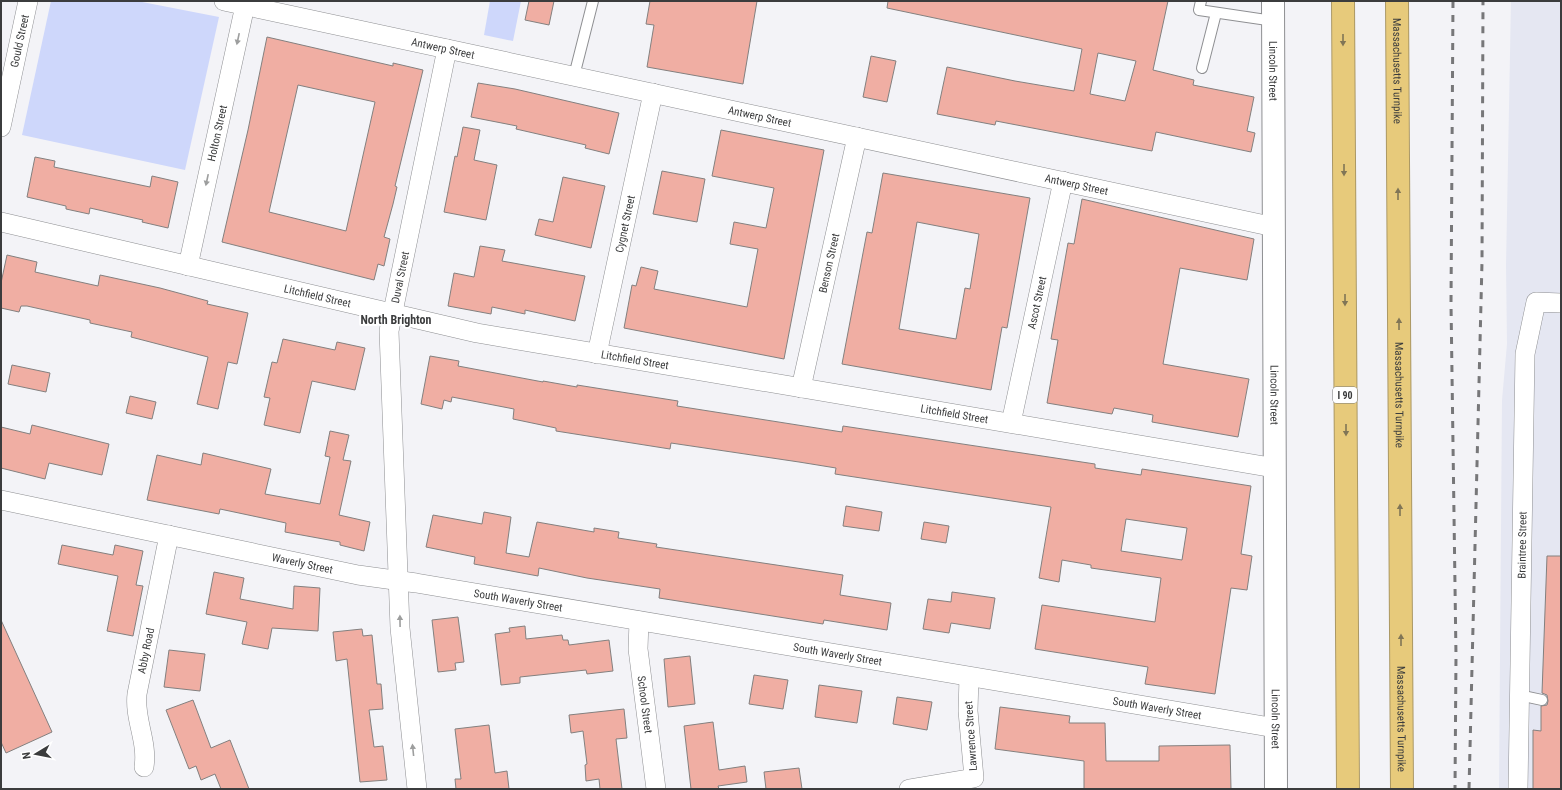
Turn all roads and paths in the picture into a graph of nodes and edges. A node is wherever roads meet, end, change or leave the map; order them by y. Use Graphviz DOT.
graph roads {
  1 [pos="28,1"];
  2 [pos="224,1"];
  3 [pos="594,1"];
  4 [pos="1201,1"];
  5 [pos="1343,1"];
  6 [pos="1397,1"];
  7 [pos="246,3"];
  8 [pos="1273,11"];
  9 [pos="1216,13"];
  10 [pos="447,49"];
  11 [pos="1202,68"];
  12 [pos="574,76"];
  13 [pos="653,93"];
  14 [pos="1,128"];
  15 [pos="857,137"];
  16 [pos="1063,182"];
  17 [pos="1,222"];
  18 [pos="1274,227"];
  19 [pos="188,266"];
  20 [pos="1561,303"];
  21 [pos="391,314"];
  22 [pos="597,354"];
  23 [pos="801,388"];
  24 [pos="1011,423"];
  25 [pos="1275,468"];
  26 [pos="1,500"];
  27 [pos="169,535"];
  28 [pos="399,581"];
  29 [pos="639,621"];
  30 [pos="969,677"];
  31 [pos="1519,695"];
  32 [pos="1542,700"];
  33 [pos="1276,728"];
  34 [pos="144,767"];
  35 [pos="417,789"];
  36 [pos="656,789"];
  37 [pos="909,789"];
  38 [pos="1276,789"];
  39 [pos="1348,789"];
  40 [pos="1402,789"];
  41 [pos="1518,789"];
  1 -- 14 [label="street, Gould Street"];
  2 -- 7 [label="street, Antwerp Street"];
  3 -- 12 [label="lane"];
  4 -- 9 [label="lane"];
  5 -- 39 [label="highway, I 90, one-way"];
  40 -- 6 [label="highway, Massachusetts Turnpike, one-way"];
  7 -- 10 [label="street, Antwerp Street"];
  7 -- 19 [label="street, Holton Street, one-way"];
  8 -- 9 [label="lane"];
  8 -- 18 [label="street, Lincoln Street"];
  9 -- 11 [label="lane"];
  10 -- 12 [label="street, Antwerp Street"];
  10 -- 21 [label="street, Duval Street"];
  12 -- 13 [label="street, Antwerp Street"];
  13 -- 15 [label="street, Antwerp Street"];
  13 -- 22 [label="street, Cygnet Street"];
  15 -- 16 [label="street, Antwerp Street"];
  15 -- 23 [label="street, Benson Street"];
  16 -- 18 [label="street, Antwerp Street"];
  16 -- 24 [label="street, Ascot Street"];
  17 -- 19 [label="street, Litchfield Street"];
  18 -- 25 [label="street, Lincoln Street"];
  19 -- 21 [label="street, Litchfield Street"];
  20 -- 31 [label="street, Braintree Street"];
  21 -- 22 [label="street, Litchfield Street"];
  21 -- 28 [label="street, Duval Street"];
  22 -- 23 [label="street, Litchfield Street"];
  23 -- 24 [label="street, Litchfield Street"];
  24 -- 25 [label="street, Litchfield Street"];
  25 -- 33 [label="street, Lincoln Street"];
  26 -- 27 [label="street, Waverly Street"];
  27 -- 28 [label="street, Waverly Street"];
  27 -- 34 [label="street, Abby Road"];
  28 -- 29 [label="street, South Waverly Street"];
  35 -- 28 [label="street, one-way"];
  29 -- 30 [label="street, South Waverly Street"];
  29 -- 36 [label="street, School Street"];
  30 -- 33 [label="street, South Waverly Street"];
  30 -- 37 [label="street, Lawrence Street"];
  31 -- 32 [label="lane"];
  31 -- 41 [label="street, Braintree Street"];
  33 -- 38 [label="street, Lincoln Street"];
}
